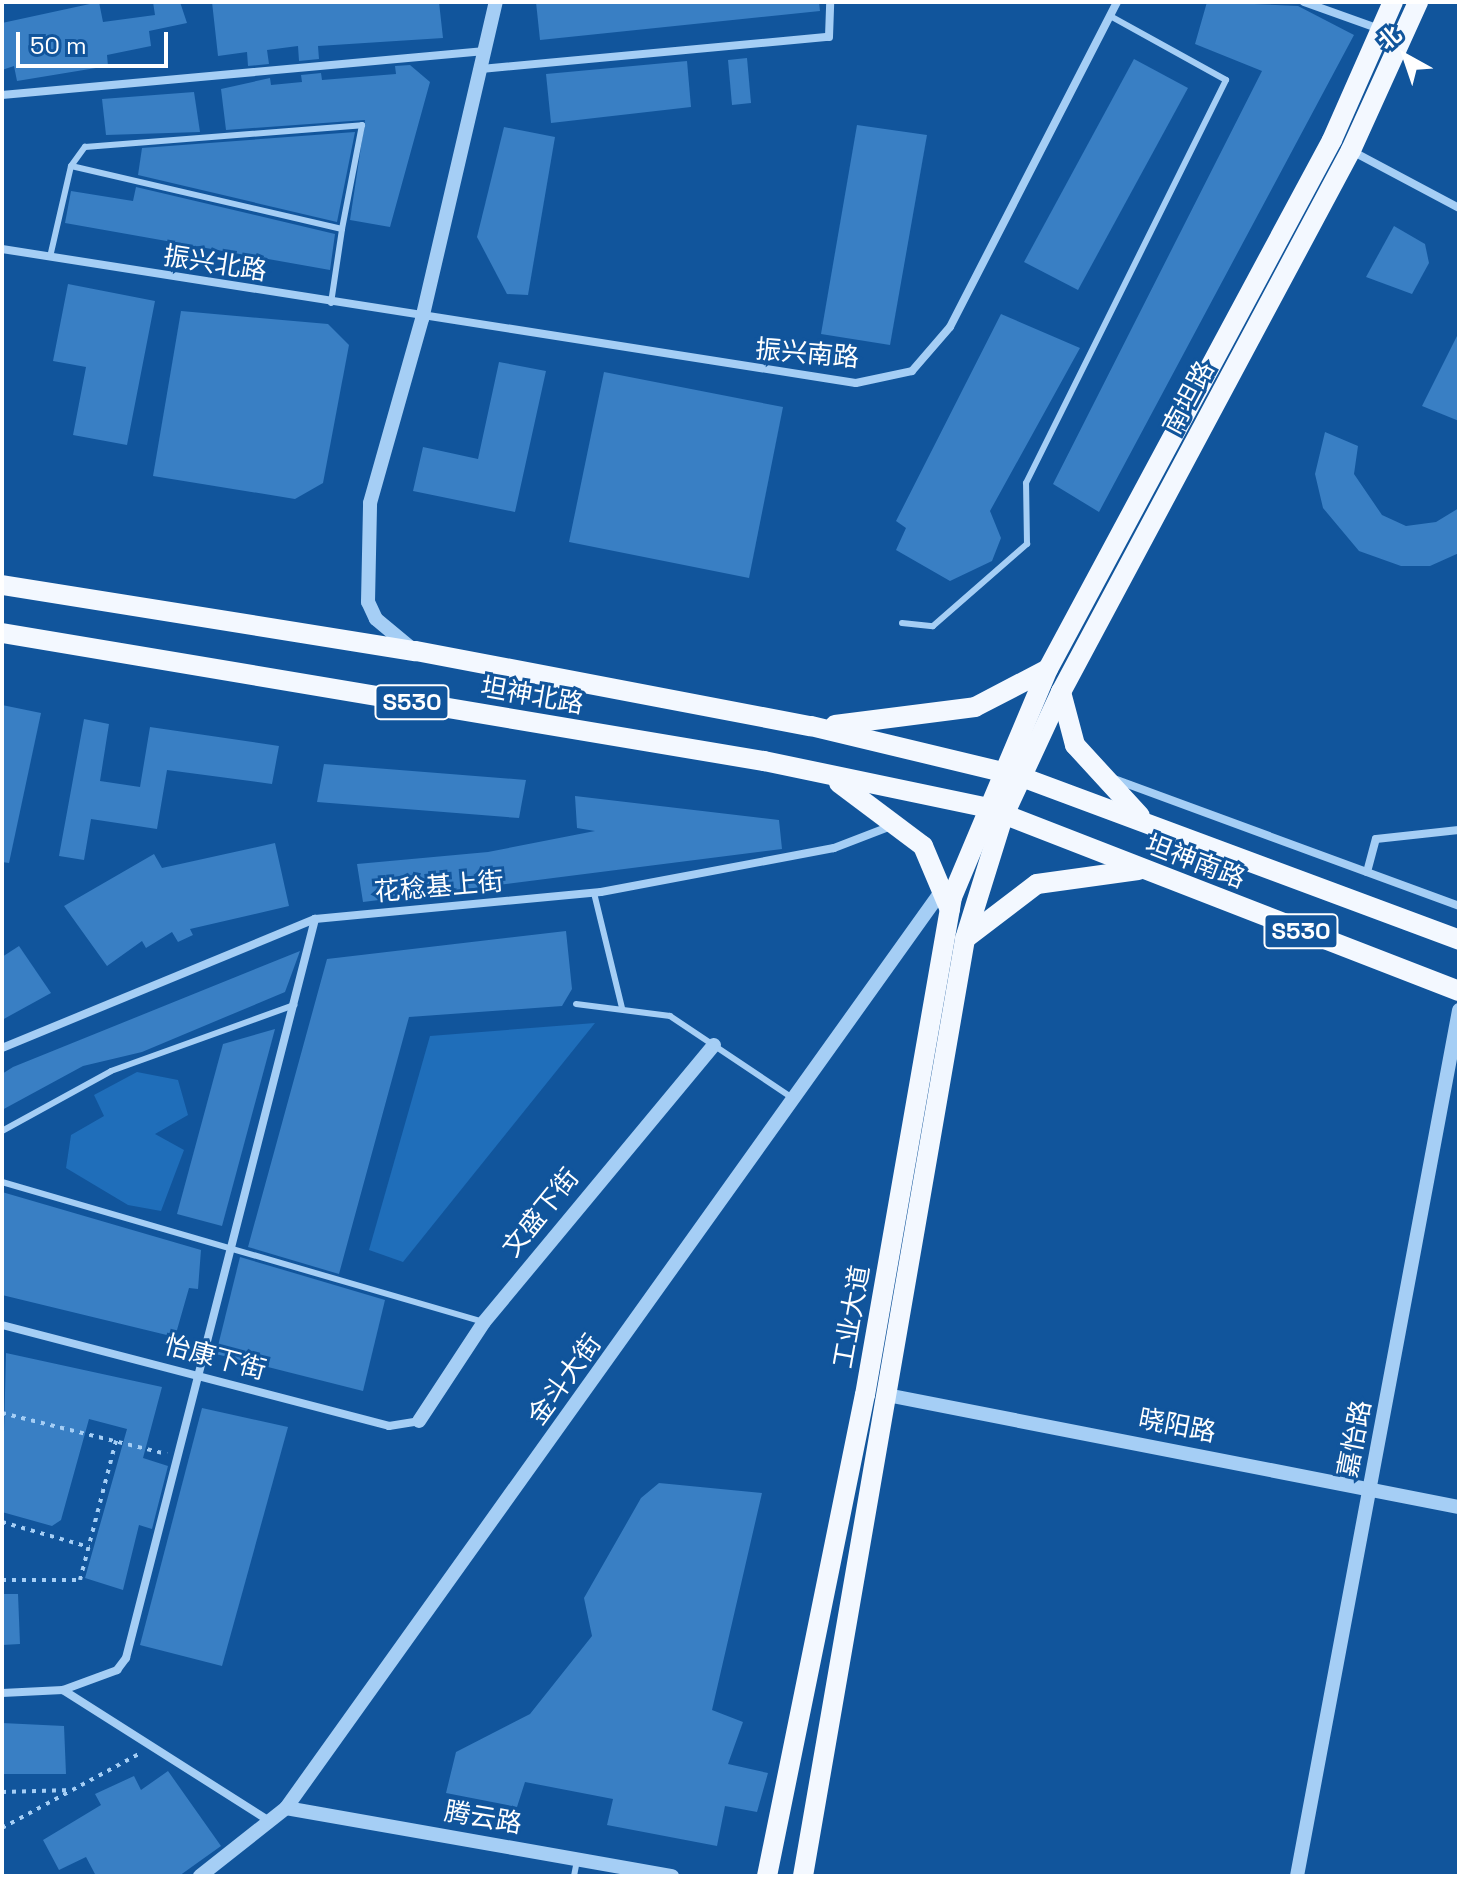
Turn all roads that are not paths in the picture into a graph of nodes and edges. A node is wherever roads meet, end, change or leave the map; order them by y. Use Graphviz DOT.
graph roads {
  1 [pos="496,2"];
  2 [pos="830,2"];
  3 [pos="1117,2"];
  4 [pos="1304,2"];
  5 [pos="1393,2"];
  6 [pos="1418,2"];
  7 [pos="1110,16"];
  8 [pos="1381,29"];
  9 [pos="1402,37"];
  10 [pos="485,51"];
  11 [pos="481,69"];
  12 [pos="2,95"];
  13 [pos="1332,140"];
  14 [pos="1351,150"];
  15 [pos="71,166"];
  16 [pos="1459,208"];
  17 [pos="342,229"];
  18 [pos="2,249"];
  19 [pos="50,257"];
  20 [pos="331,303"];
  21 [pos="422,319"];
  22 [pos="2,585"];
  23 [pos="902,623"];
  24 [pos="2,633"];
  25 [pos="416,651"];
  26 [pos="1048,669"];
  27 [pos="1061,692"];
  28 [pos="811,726"];
  29 [pos="821,772"];
  30 [pos="1097,773"];
  31 [pos="1010,774"];
  32 [pos="994,812"];
  33 [pos="1143,819"];
  34 [pos="896,824"];
  35 [pos="1459,830"];
  36 [pos="1142,870"];
  37 [pos="1367,872"];
  38 [pos="943,889"];
  39 [pos="594,893"];
  40 [pos="1459,906"];
  41 [pos="950,910"];
  42 [pos="315,919"];
  43 [pos="965,939"];
  44 [pos="1459,940"];
  45 [pos="1459,991"];
  46 [pos="576,1004"];
  47 [pos="294,1005"];
  48 [pos="622,1008"];
  49 [pos="1459,1010"];
  50 [pos="714,1045"];
  51 [pos="2,1048"];
  52 [pos="796,1100"];
  53 [pos="2,1131"];
  54 [pos="2,1182"];
  55 [pos="233,1249"];
  56 [pos="484,1322"];
  57 [pos="2,1325"];
  58 [pos="202,1375"];
  59 [pos="887,1395"];
  60 [pos="419,1421"];
  61 [pos="1370,1488"];
  62 [pos="1459,1507"];
  63 [pos="63,1690"];
  64 [pos="2,1693"];
  65 [pos="286,1808"];
  66 [pos="271,1822"];
  67 [pos="577,1859"];
  68 [pos="200,1876"];
  69 [pos="574,1876"];
  70 [pos="672,1876"];
  71 [pos="767,1876"];
  72 [pos="803,1876"];
  73 [pos="1297,1876"];
  1 -- 10 [label="street"];
  2 -- 11 [label="street"];
  3 -- 7 [label="street, 振兴南路"];
  4 -- 8 [label="street"];
  5 -- 8 [label="main road, 南坦路"];
  6 -- 9 [label="main road, 南坦路"];
  7 -- 21 [label="street, 振兴南路"];
  7 -- 23 [label="lane"];
  8 -- 9 [label="street"];
  8 -- 13 [label="main road, 南坦路"];
  9 -- 14 [label="main road, 南坦路"];
  10 -- 11 [label="street"];
  10 -- 12 [label="street"];
  11 -- 21 [label="street"];
  13 -- 14 [label="street"];
  13 -- 26 [label="main road, 南坦路"];
  14 -- 16 [label="street"];
  14 -- 27 [label="main road, 南坦路"];
  15 -- 17 [label="lane"];
  15 -- 17 [label="lane"];
  15 -- 19 [label="lane"];
  17 -- 20 [label="lane"];
  18 -- 19 [label="street, 振兴北路"];
  19 -- 20 [label="street, 振兴北路"];
  20 -- 21 [label="street, 振兴北路"];
  21 -- 25 [label="street"];
  22 -- 25 [label="main road, 坦神北路 / S530"];
  24 -- 29 [label="main road, 坦神北路 / S530"];
  25 -- 28 [label="main road, 坦神北路 / S530"];
  26 -- 28 [label="main road"];
  26 -- 31 [label="main road, 南坦路"];
  27 -- 30 [label="main road"];
  27 -- 31 [label="main road, 南坦路"];
  28 -- 31 [label="main road, 坦神北路 / S530"];
  29 -- 32 [label="main road, 坦神北路 / S530"];
  29 -- 34 [label="main road"];
  30 -- 33 [label="main road"];
  30 -- 37 [label="street"];
  31 -- 32 [label="main road, 南坦路"];
  31 -- 33 [label="main road, 坦神南路 / S530"];
  32 -- 36 [label="main road, 坦神南路 / S530"];
  32 -- 41 [label="main road, 工业大道"];
  32 -- 43 [label="main road, 工业大道"];
  33 -- 44 [label="main road, 坦神南路 / S530"];
  34 -- 38 [label="main road"];
  34 -- 39 [label="street, 花稔基上街"];
  35 -- 37 [label="street"];
  36 -- 43 [label="main road"];
  36 -- 45 [label="main road, 坦神南路 / S530"];
  37 -- 40 [label="street"];
  38 -- 41 [label="main road"];
  38 -- 52 [label="street, 金斗大街"];
  39 -- 42 [label="street, 花稔基上街"];
  39 -- 48 [label="lane"];
  41 -- 71 [label="main road, 工业大道"];
  42 -- 47 [label="street"];
  42 -- 51 [label="street, 花稔基上街"];
  43 -- 59 [label="main road, 工业大道"];
  46 -- 48 [label="lane"];
  47 -- 53 [label="lane"];
  47 -- 55 [label="street"];
  48 -- 50 [label="lane"];
  49 -- 61 [label="street, 嘉怡路"];
  50 -- 52 [label="lane"];
  50 -- 56 [label="street, 文盛下街"];
  52 -- 65 [label="street, 金斗大街"];
  54 -- 55 [label="lane"];
  55 -- 56 [label="lane"];
  55 -- 58 [label="street"];
  56 -- 60 [label="street, 文盛下街"];
  57 -- 58 [label="street, 怡康下街"];
  58 -- 60 [label="street, 怡康下街"];
  58 -- 63 [label="street"];
  59 -- 61 [label="street, 晓阳路"];
  59 -- 72 [label="main road, 工业大道"];
  61 -- 62 [label="street, 晓阳路"];
  61 -- 73 [label="street, 嘉怡路"];
  63 -- 64 [label="street"];
  63 -- 66 [label="street"];
  65 -- 66 [label="street, 金斗大街"];
  65 -- 67 [label="street, 腾云路"];
  66 -- 68 [label="street, 金斗大街"];
  67 -- 69 [label="lane"];
  67 -- 70 [label="street, 腾云路"];
}
